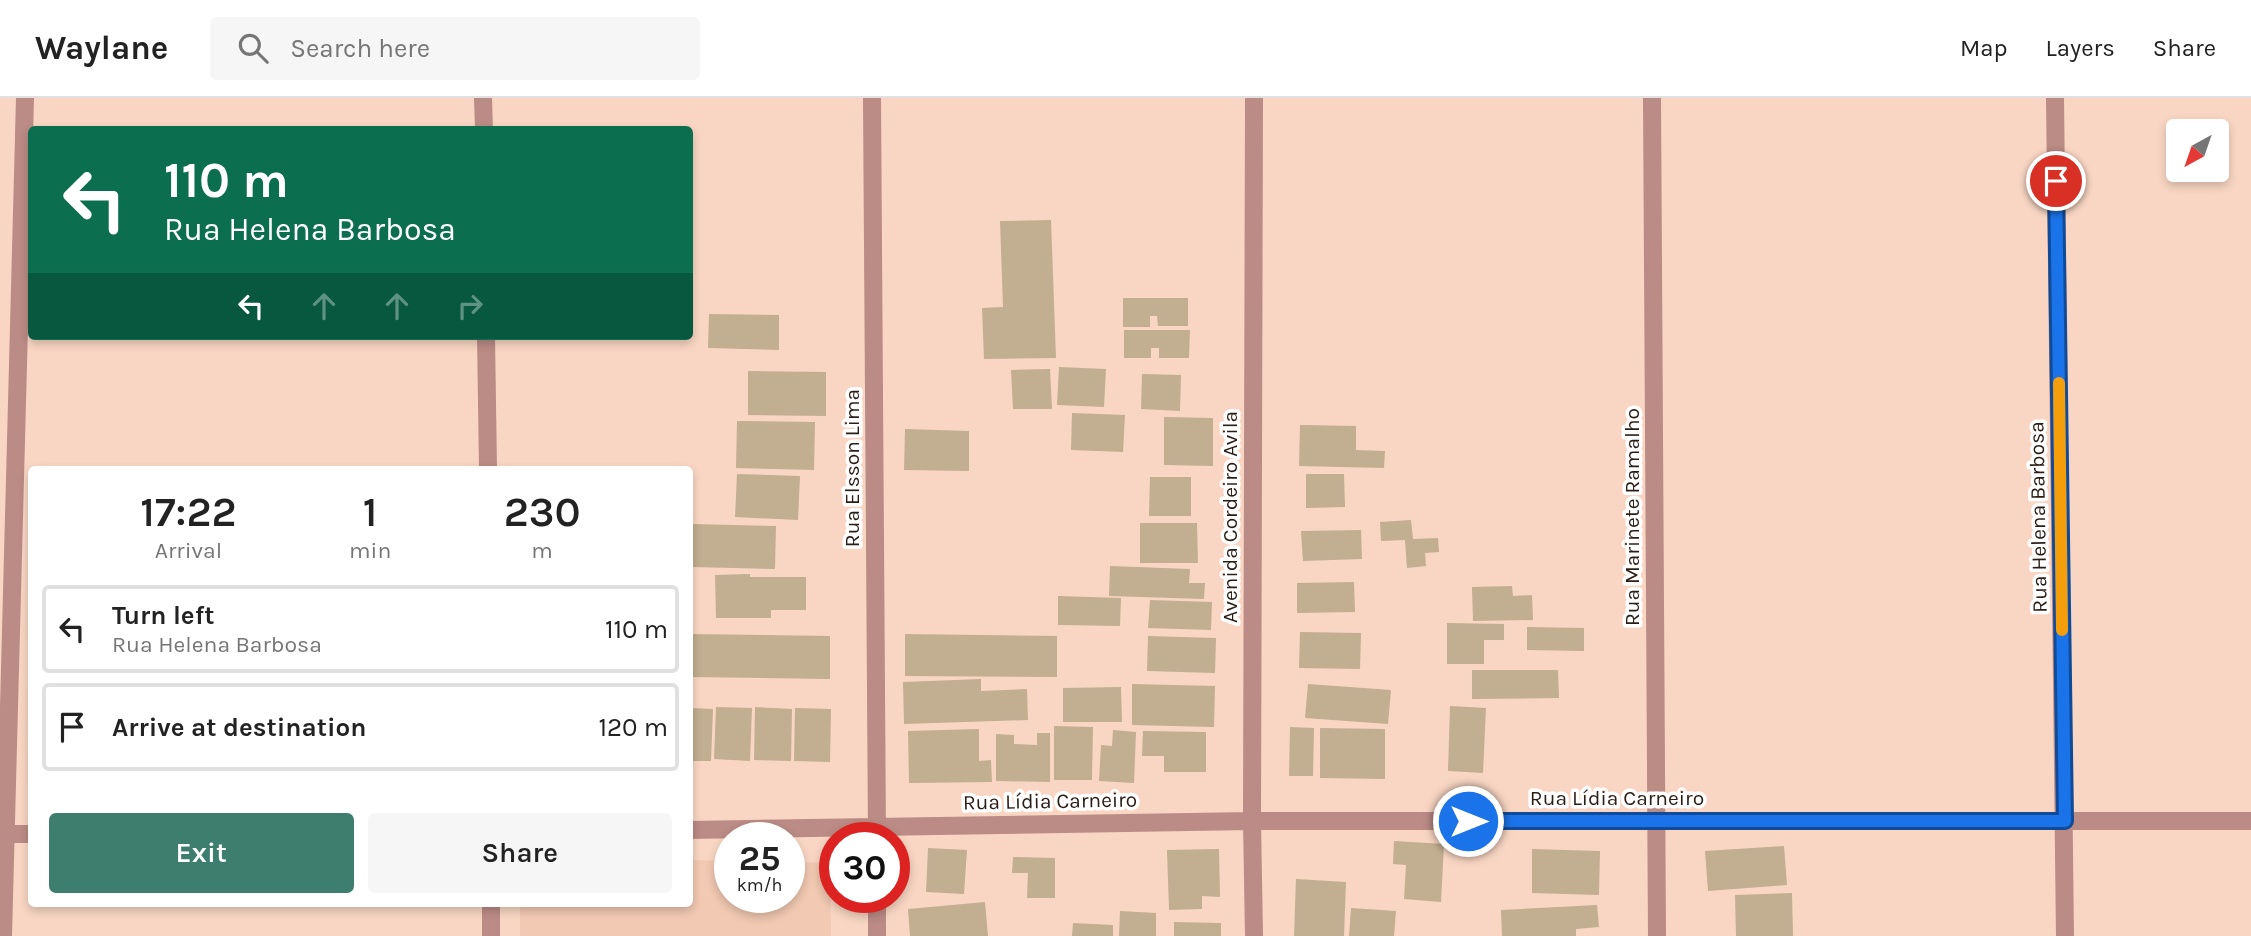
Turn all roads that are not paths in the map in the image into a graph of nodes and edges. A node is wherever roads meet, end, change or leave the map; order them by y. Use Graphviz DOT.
graph roads {
  1 [pos="24,98"];
  2 [pos="483,98"];
  3 [pos="872,98"];
  4 [pos="1254,98"];
  5 [pos="1652,98"];
  6 [pos="2055,98"];
  7 [pos="484,126"];
  8 [pos="486,340"];
  9 [pos="488,466"];
  10 [pos="1252,821"];
  11 [pos="1657,821"];
  12 [pos="2065,821"];
  13 [pos="2251,821"];
  14 [pos="877,822"];
  15 [pos="693,830"];
  16 [pos="819,831"];
  17 [pos="910,831"];
  18 [pos="7,834"];
  19 [pos="28,834"];
  20 [pos="491,907"];
  21 [pos="877,913"];
  22 [pos="3,936"];
  23 [pos="491,936"];
  24 [pos="877,936"];
  25 [pos="1254,936"];
  26 [pos="1657,936"];
  27 [pos="2065,936"];
  1 -- 18 [label="street"];
  2 -- 7 [label="street"];
  3 -- 14 [label="street, Rua Elsson Lima"];
  4 -- 10 [label="street, Avenida Cordeiro Avila"];
  5 -- 11 [label="street, Rua Marinete Ramalho"];
  6 -- 12 [label="street, Rua Helena Barbosa"];
  8 -- 9 [label="street"];
  10 -- 11 [label="street, Rua Lídia Carneiro"];
  10 -- 17 [label="street, Rua Lídia Carneiro"];
  10 -- 25 [label="street, Avenida Cordeiro Avila"];
  11 -- 12 [label="street, Rua Lídia Carneiro"];
  11 -- 26 [label="street, Rua Marinete Ramalho"];
  12 -- 13 [label="street, Rua Lídia Carneiro"];
  12 -- 27 [label="street, Rua Helena Barbosa"];
  15 -- 16 [label="street, Rua Lídia Carneiro"];
  18 -- 19 [label="street"];
  18 -- 22 [label="street"];
  20 -- 23 [label="street"];
  21 -- 24 [label="street"];
}
